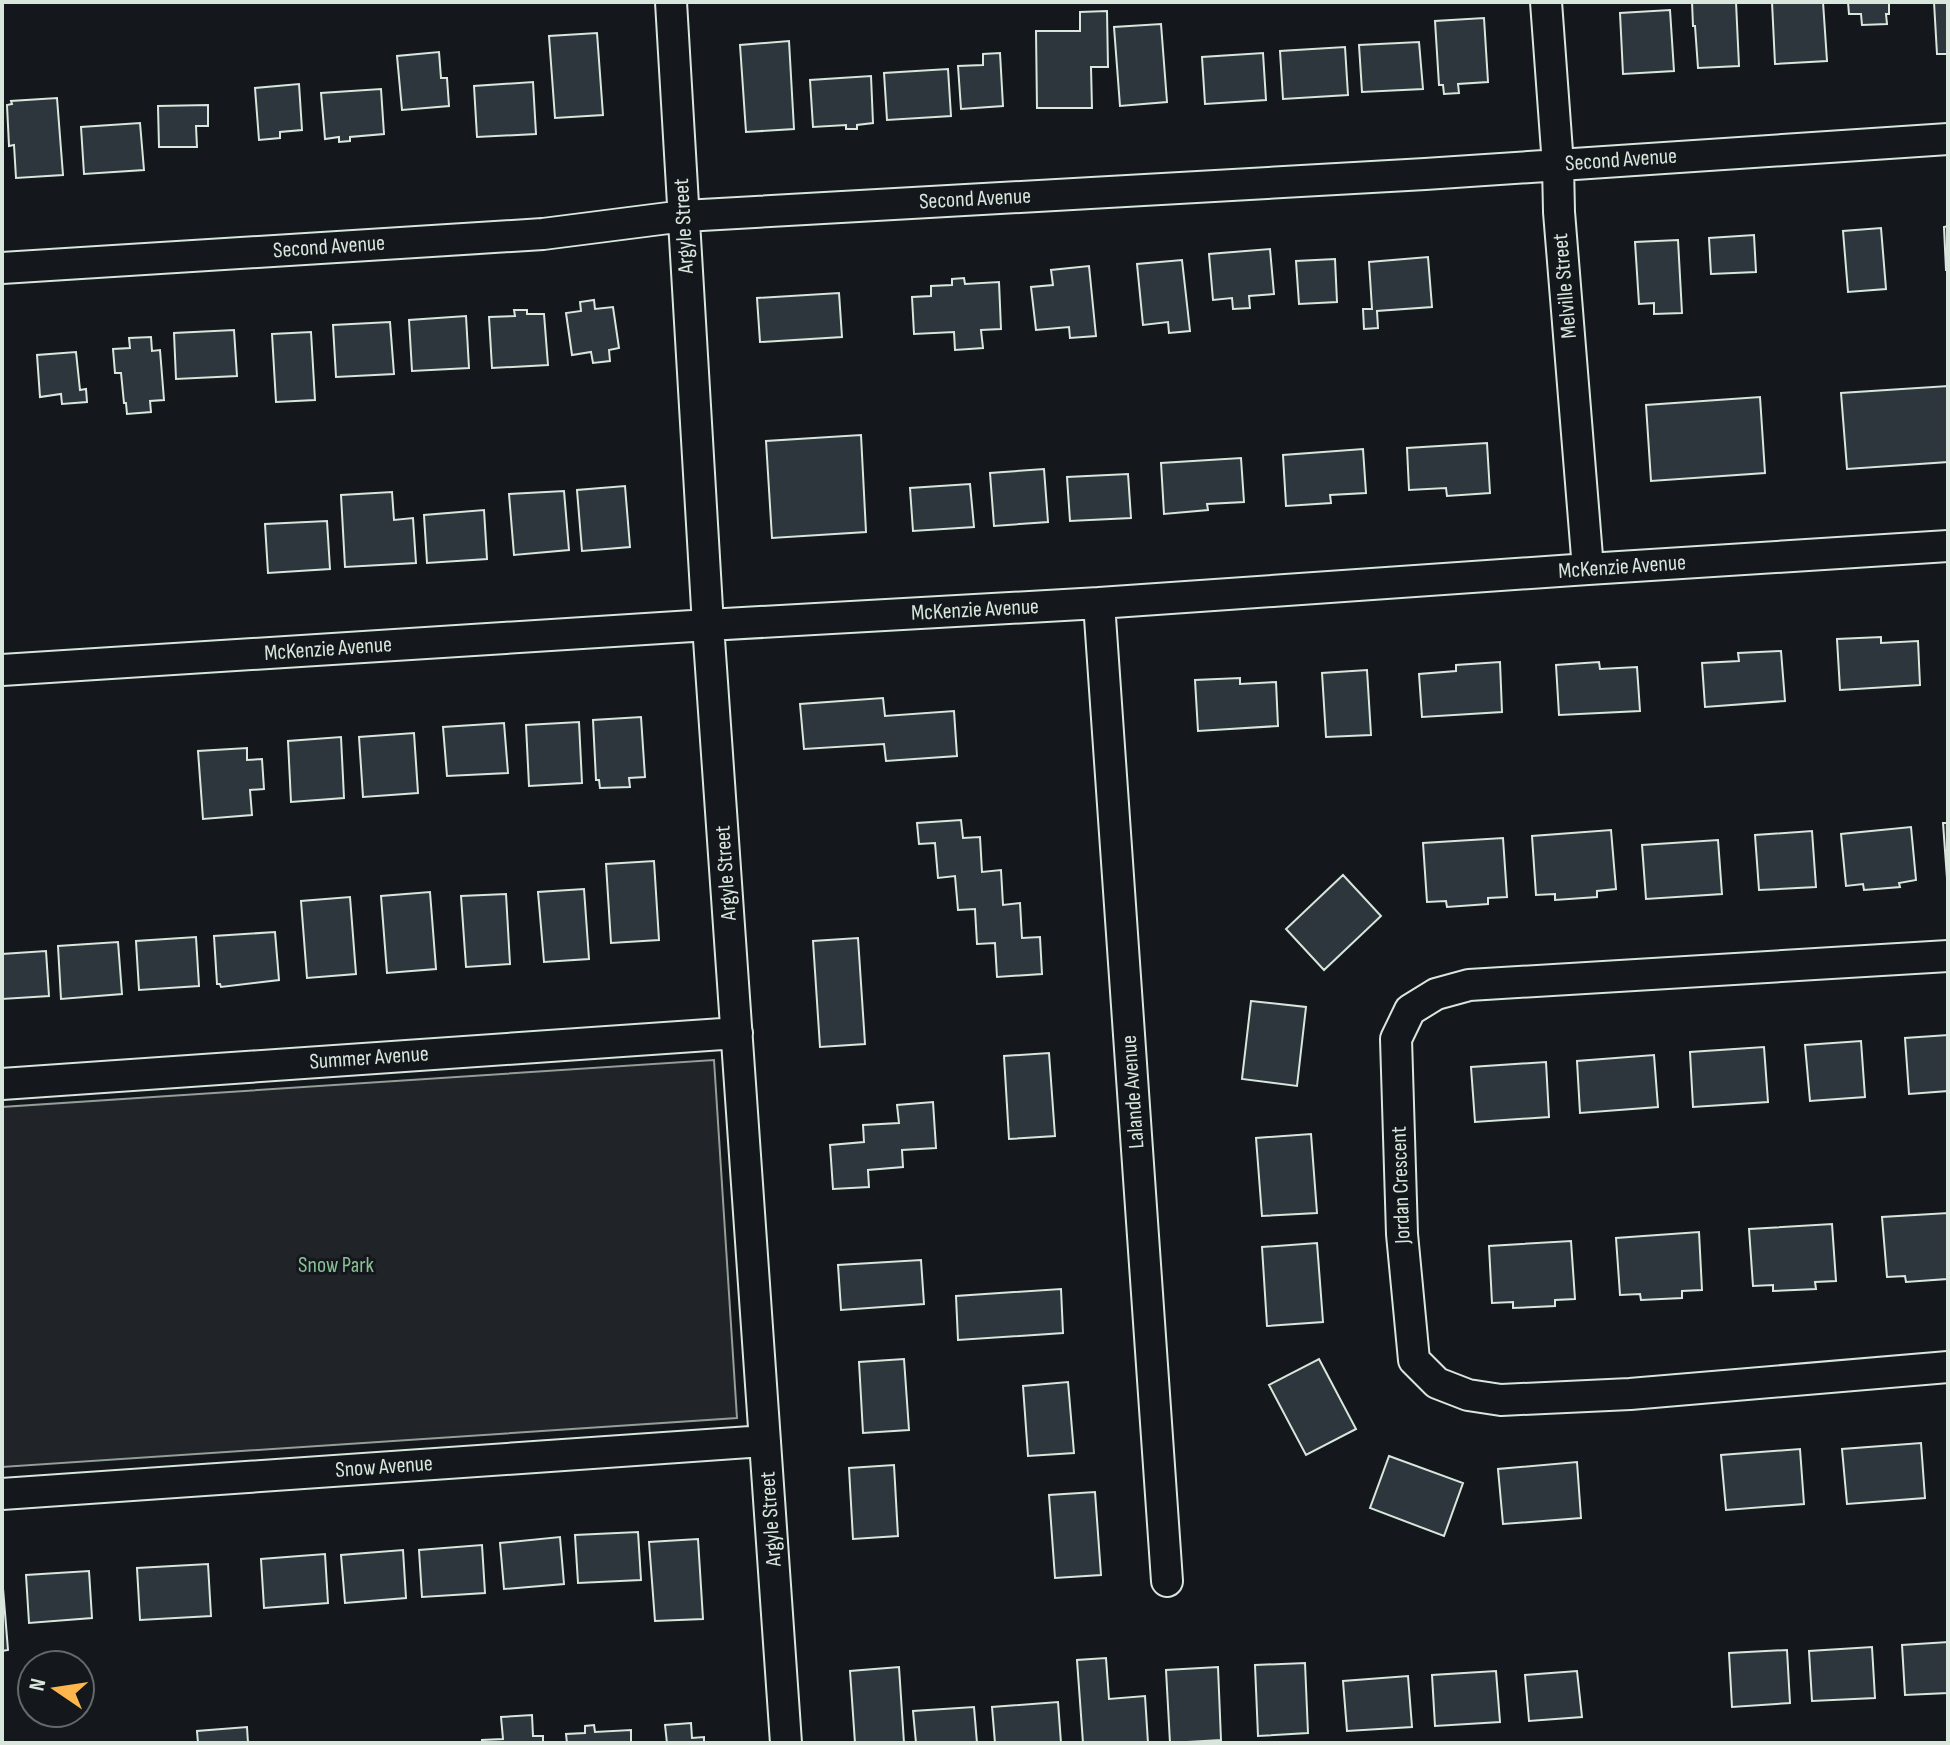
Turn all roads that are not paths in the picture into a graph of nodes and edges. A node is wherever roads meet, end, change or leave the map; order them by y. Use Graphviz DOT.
graph roads {
  1 [pos="671,2"];
  2 [pos="1546,2"];
  3 [pos="1948,139"];
  4 [pos="1558,165"];
  5 [pos="684,216"];
  6 [pos="2,268"];
  7 [pos="1948,546"];
  8 [pos="1588,569"];
  9 [pos="1099,603"];
  10 [pos="708,625"];
  11 [pos="2,670"];
  12 [pos="1948,956"];
  13 [pos="737,1033"];
  14 [pos="2,1084"];
  15 [pos="1948,1367"];
  16 [pos="765,1441"];
  17 [pos="2,1494"];
  18 [pos="1167,1581"];
  19 [pos="786,1743"];
  1 -- 5 [label="street, Argyle Street"];
  2 -- 4 [label="street, Melville Street"];
  3 -- 4 [label="street, Second Avenue"];
  4 -- 5 [label="street, Second Avenue"];
  4 -- 8 [label="street, Melville Street"];
  5 -- 6 [label="street, Second Avenue"];
  5 -- 10 [label="street, Argyle Street"];
  7 -- 8 [label="street, McKenzie Avenue"];
  8 -- 9 [label="street, McKenzie Avenue"];
  9 -- 10 [label="street, McKenzie Avenue"];
  9 -- 18 [label="street, Lalande Avenue"];
  10 -- 11 [label="street, McKenzie Avenue"];
  10 -- 13 [label="street, Argyle Street"];
  12 -- 15 [label="street, Jordan Crescent"];
  13 -- 14 [label="street, Summer Avenue"];
  13 -- 16 [label="street, Argyle Street"];
  16 -- 17 [label="street, Snow Avenue"];
  16 -- 19 [label="street, Argyle Street"];
}
